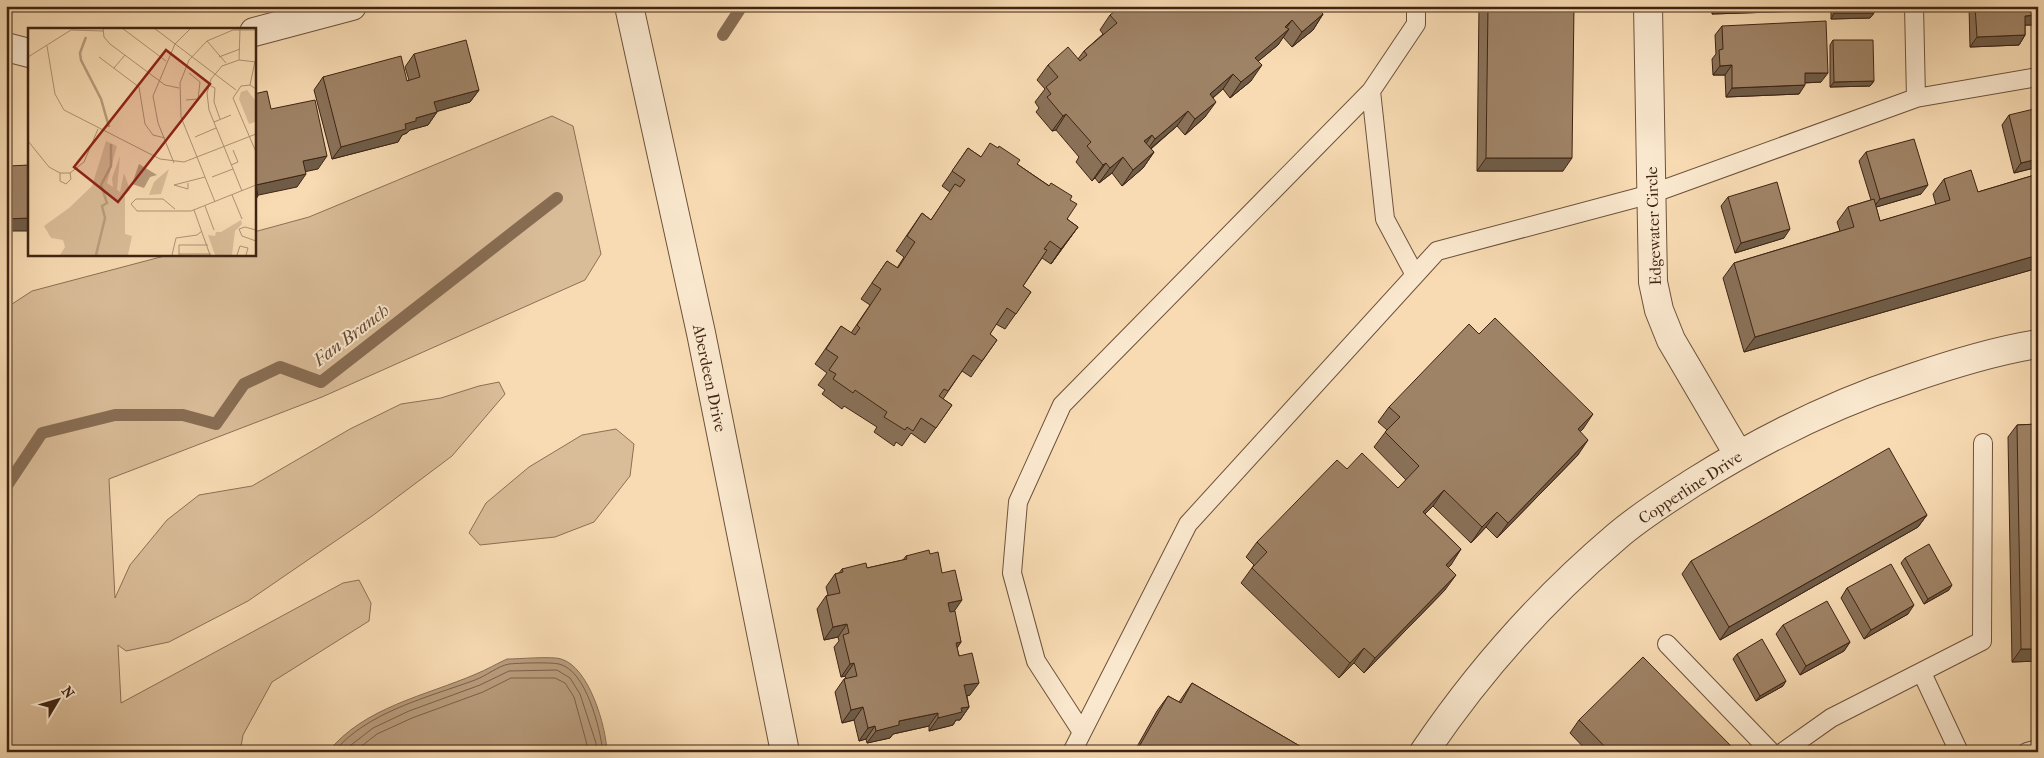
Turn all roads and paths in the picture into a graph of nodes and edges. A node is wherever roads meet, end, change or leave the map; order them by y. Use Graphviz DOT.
graph roads {
  1 [pos="352,6"];
  2 [pos="629,6"];
  3 [pos="1416,6"];
  4 [pos="1648,6"];
  5 [pos="1914,6"];
  6 [pos="255,32"];
  7 [pos="6,47"];
  8 [pos="28,53"];
  9 [pos="2038,77"];
  10 [pos="1371,91"];
  11 [pos="1916,98"];
  12 [pos="1651,194"];
  13 [pos="1415,275"];
  14 [pos="2038,344"];
  15 [pos="1983,442"];
  16 [pos="1738,454"];
  17 [pos="1667,644"];
  18 [pos="1922,673"];
  19 [pos="1082,732"];
  20 [pos="2038,749"];
  21 [pos="785,752"];
  22 [pos="1072,752"];
  23 [pos="1424,752"];
  24 [pos="1771,752"];
  25 [pos="1783,752"];
  26 [pos="1959,752"];
  27 [pos="2027,752"];
  1 -- 6 [label="street"];
  2 -- 21 [label="street, Aberdeen Drive"];
  3 -- 10 [label="lane"];
  4 -- 12 [label="street, Edgewater Circle"];
  5 -- 11 [label="lane"];
  7 -- 8 [label="street"];
  9 -- 11 [label="lane"];
  10 -- 13 [label="lane"];
  10 -- 19 [label="lane"];
  11 -- 12 [label="lane"];
  12 -- 13 [label="lane"];
  12 -- 16 [label="street, Edgewater Circle"];
  13 -- 19 [label="lane"];
  14 -- 16 [label="street, Copperline Drive"];
  15 -- 18 [label="lane"];
  16 -- 23 [label="street, Copperline Drive"];
  17 -- 24 [label="lane"];
  18 -- 25 [label="lane"];
  18 -- 26 [label="lane"];
  19 -- 22 [label="lane"];
  20 -- 27 [label="lane"];
}
